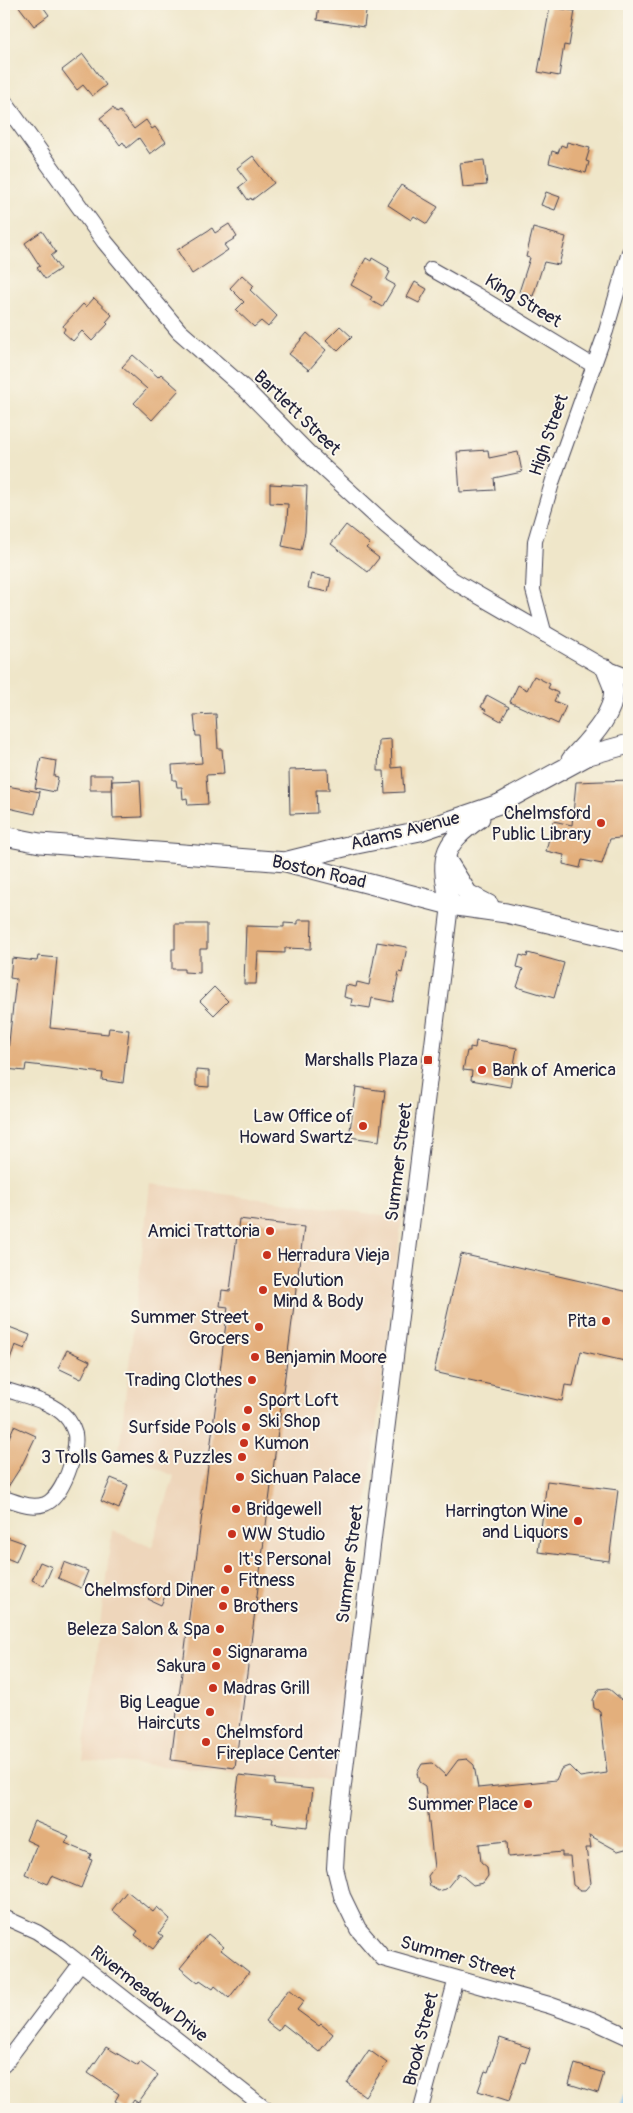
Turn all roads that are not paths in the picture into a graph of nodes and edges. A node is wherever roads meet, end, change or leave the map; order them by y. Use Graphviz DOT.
graph roads {
  1 [pos="4,102"];
  2 [pos="629,252"];
  3 [pos="432,269"];
  4 [pos="594,366"];
  5 [pos="545,634"];
  6 [pos="606,669"];
  7 [pos="629,678"];
  8 [pos="629,744"];
  9 [pos="567,766"];
  10 [pos="499,804"];
  11 [pos="4,836"];
  12 [pos="445,858"];
  13 [pos="286,862"];
  14 [pos="450,905"];
  15 [pos="506,913"];
  16 [pos="629,942"];
  17 [pos="4,1389"];
  18 [pos="4,1498"];
  19 [pos="4,1916"];
  20 [pos="80,1964"];
  21 [pos="456,1978"];
  22 [pos="629,2038"];
  23 [pos="4,2065"];
  24 [pos="266,2109"];
  25 [pos="421,2109"];
  1 -- 5 [label="street, Bartlett Street"];
  2 -- 4 [label="street, High Street"];
  3 -- 4 [label="street, King Street"];
  4 -- 5 [label="street, High Street"];
  5 -- 6 [label="street, Bartlett Street"];
  6 -- 7 [label="street, Bartlett Street"];
  6 -- 9 [label="main road"];
  8 -- 9 [label="main road, Adams Avenue"];
  9 -- 10 [label="main road, Adams Avenue"];
  10 -- 12 [label="main road"];
  10 -- 13 [label="main road, Adams Avenue"];
  11 -- 13 [label="main road, Boston Road"];
  12 -- 14 [label="main road"];
  12 -- 15 [label="main road"];
  13 -- 14 [label="main road, Boston Road"];
  14 -- 15 [label="main road, Boston Road"];
  14 -- 21 [label="street, Summer Street"];
  15 -- 16 [label="main road, Boston Road"];
  17 -- 18 [label="street"];
  19 -- 20 [label="street, Rivermeadow Drive"];
  20 -- 23 [label="street"];
  20 -- 24 [label="street, Rivermeadow Drive"];
  21 -- 22 [label="street, Summer Street"];
  21 -- 25 [label="street, Brook Street"];
}
